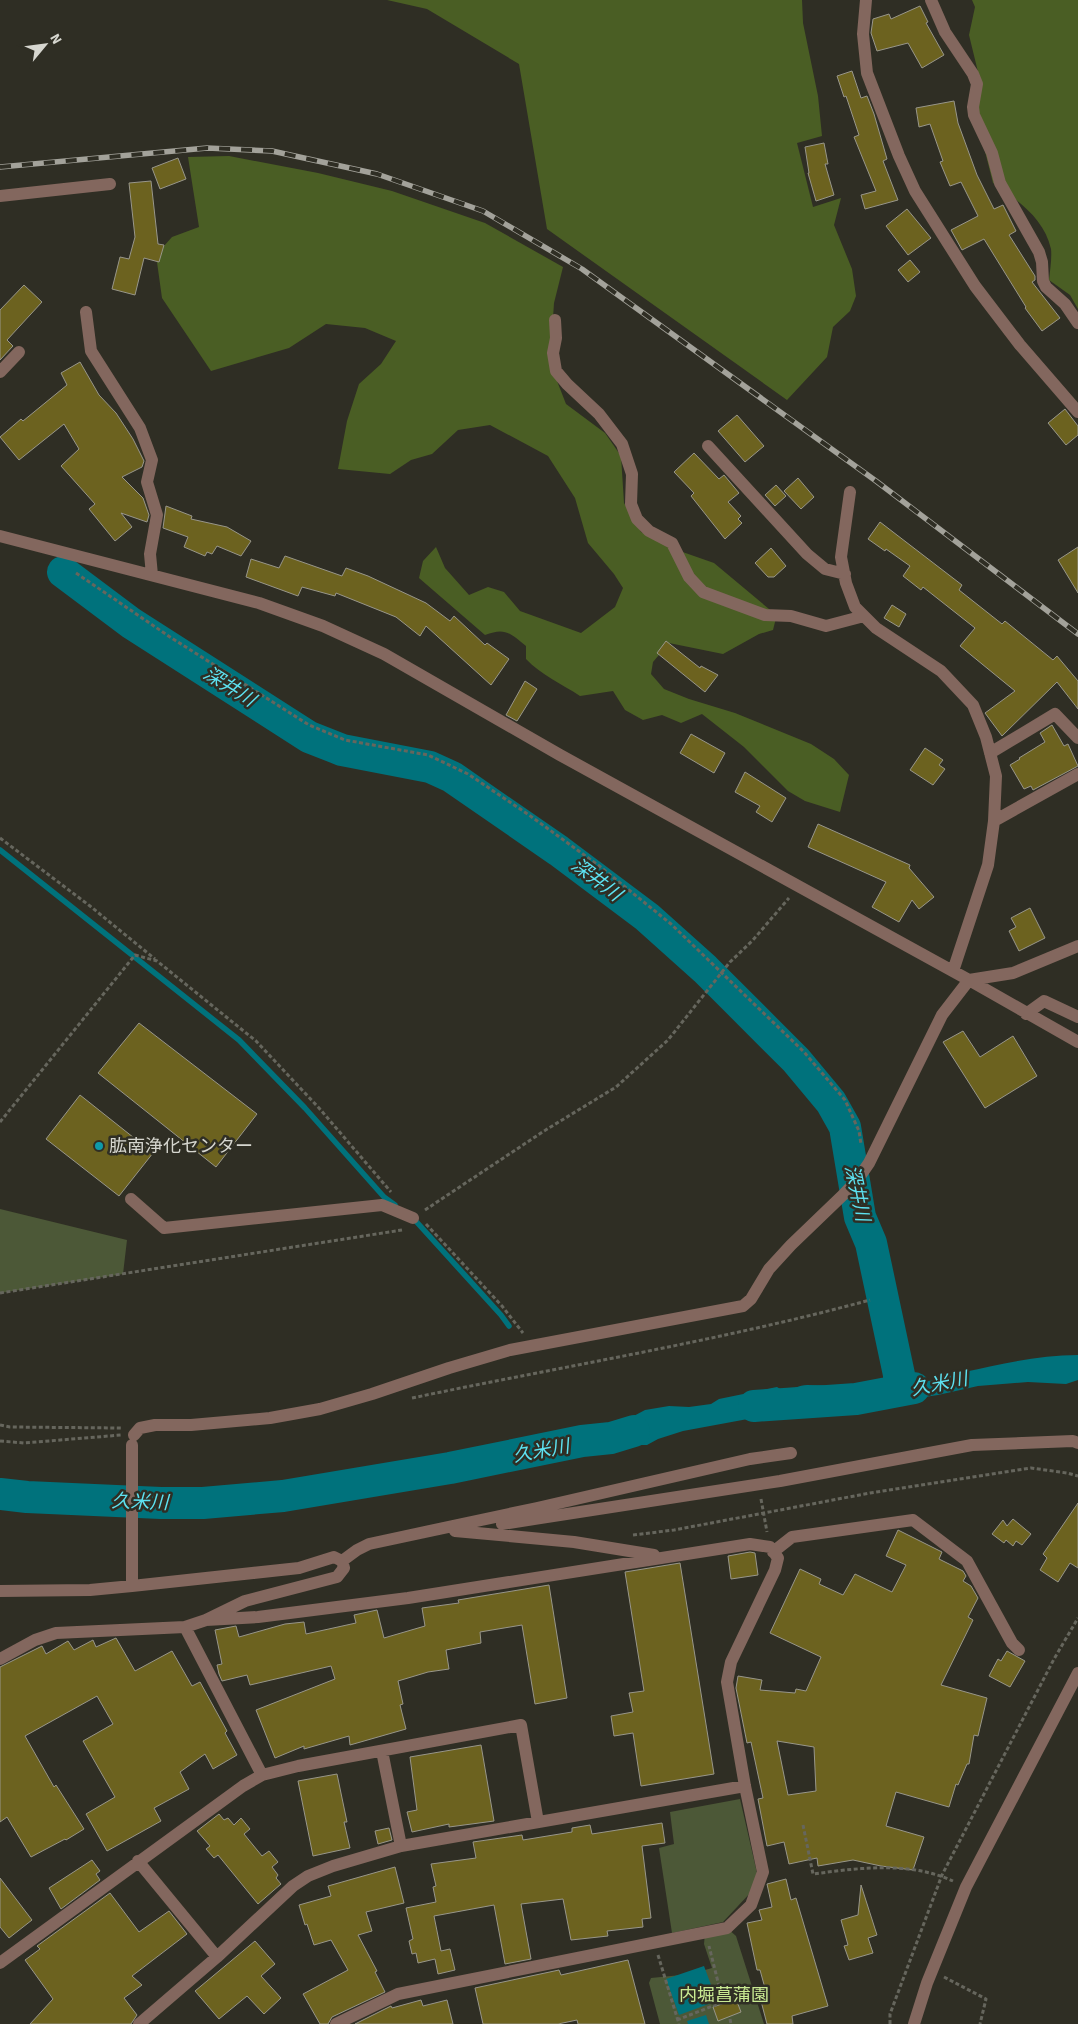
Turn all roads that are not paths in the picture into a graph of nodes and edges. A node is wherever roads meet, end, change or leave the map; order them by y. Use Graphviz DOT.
graph roads {
  1 [pos="866,0"];
  2 [pos="931,0"];
  3 [pos="110,184"];
  4 [pos="0,196"];
  5 [pos="86,312"];
  6 [pos="555,320"];
  7 [pos="1078,323"];
  8 [pos="19,352"];
  9 [pos="0,372"];
  10 [pos="1078,412"];
  11 [pos="708,446"];
  12 [pos="850,492"];
  13 [pos="0,536"];
  14 [pos="845,574"];
  15 [pos="152,575"];
  16 [pos="864,616"];
  17 [pos="1078,738"];
  18 [pos="990,753"];
  19 [pos="1078,774"];
  20 [pos="994,821"];
  21 [pos="1078,946"];
  22 [pos="952,971"];
  23 [pos="969,980"];
  24 [pos="1026,1014"];
  25 [pos="1078,1017"];
  26 [pos="1078,1042"];
  27 [pos="131,1199"];
  28 [pos="414,1218"];
  29 [pos="1078,1442"];
  30 [pos="791,1453"];
  31 [pos="455,1531"];
  32 [pos="369,1544"];
  33 [pos="772,1550"];
  34 [pos="674,1556"];
  35 [pos="342,1561"];
  36 [pos="132,1586"];
  37 [pos="0,1591"];
  38 [pos="206,1620"];
  39 [pos="185,1627"];
  40 [pos="1018,1650"];
  41 [pos="0,1659"];
  42 [pos="1078,1674"];
  43 [pos="382,1751"];
  44 [pos="262,1775"];
  45 [pos="745,1786"];
  46 [pos="538,1822"];
  47 [pos="401,1846"];
  48 [pos="138,1862"];
  49 [pos="217,1957"];
  50 [pos="0,1963"];
  51 [pos="139,2024"];
  52 [pos="336,2024"];
  53 [pos="914,2024"];
  1 -- 10 [label="street"];
  2 -- 7 [label="street"];
  3 -- 4 [label="street"];
  5 -- 15 [label="street"];
  6 -- 16 [label="street"];
  8 -- 9 [label="street"];
  11 -- 14 [label="street"];
  12 -- 14 [label="street"];
  13 -- 15 [label="street"];
  14 -- 16 [label="street"];
  15 -- 22 [label="street"];
  16 -- 18 [label="street"];
  17 -- 18 [label="street"];
  18 -- 20 [label="street"];
  19 -- 20 [label="street"];
  20 -- 22 [label="street"];
  21 -- 23 [label="street"];
  22 -- 23 [label="street"];
  23 -- 24 [label="street"];
  23 -- 36 [label="street"];
  24 -- 25 [label="street"];
  24 -- 26 [label="street"];
  27 -- 28 [label="street"];
  29 -- 31 [label="street"];
  30 -- 32 [label="street"];
  31 -- 32 [label="street"];
  31 -- 34 [label="street"];
  32 -- 35 [label="street"];
  33 -- 34 [label="street"];
  33 -- 40 [label="street"];
  33 -- 45 [label="street"];
  34 -- 38 [label="street"];
  35 -- 36 [label="street"];
  35 -- 38 [label="street"];
  36 -- 37 [label="street"];
  38 -- 39 [label="street"];
  39 -- 41 [label="street"];
  39 -- 44 [label="street"];
  42 -- 53 [label="street"];
  43 -- 44 [label="street"];
  43 -- 46 [label="street"];
  43 -- 47 [label="street"];
  44 -- 48 [label="street"];
  45 -- 46 [label="street"];
  45 -- 52 [label="street"];
  46 -- 47 [label="street"];
  47 -- 49 [label="street"];
  48 -- 49 [label="street"];
  48 -- 50 [label="street"];
  49 -- 51 [label="street"];
}
